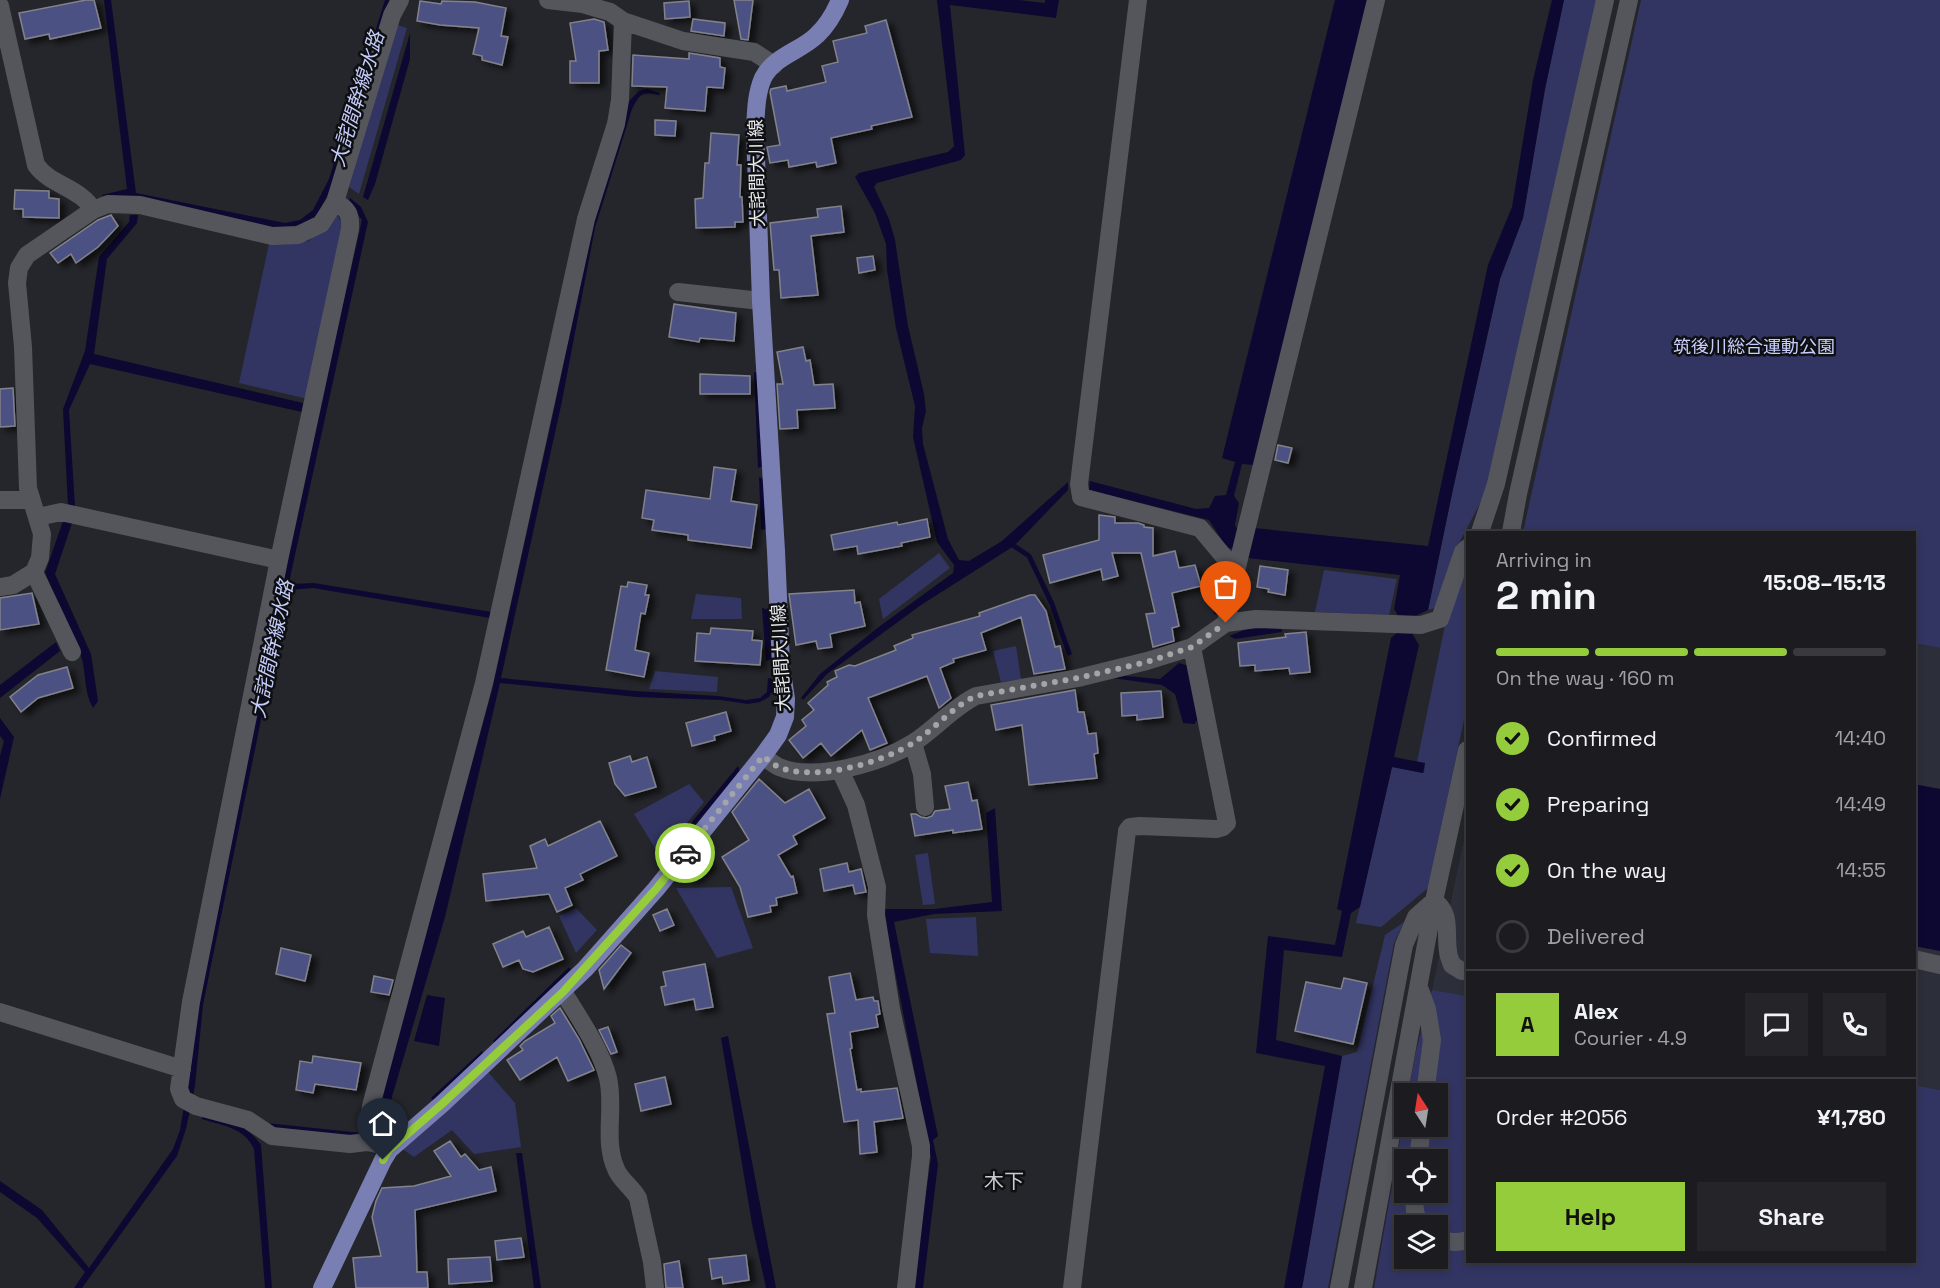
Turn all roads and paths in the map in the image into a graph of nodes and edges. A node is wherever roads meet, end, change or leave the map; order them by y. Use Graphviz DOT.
graph roads {
  1 [pos="399,0"];
  2 [pos="548,0"];
  3 [pos="840,0"];
  4 [pos="1138,0"];
  5 [pos="1376,0"];
  6 [pos="1605,0"];
  7 [pos="1629,0"];
  8 [pos="0,6"];
  9 [pos="623,21"];
  10 [pos="774,65"];
  11 [pos="335,202"];
  12 [pos="93,210"];
  13 [pos="678,292"];
  14 [pos="761,301"];
  15 [pos="0,500"];
  16 [pos="30,500"];
  17 [pos="38,517"];
  18 [pos="1480,531"];
  19 [pos="1511,531"];
  20 [pos="1466,549"];
  21 [pos="279,560"];
  22 [pos="1238,565"];
  23 [pos="34,572"];
  24 [pos="0,587"];
  25 [pos="1226,623"];
  26 [pos="1192,647"];
  27 [pos="72,652"];
  28 [pos="913,743"];
  29 [pos="1466,755"];
  30 [pos="763,756"];
  31 [pos="840,770"];
  32 [pos="925,807"];
  33 [pos="1434,902"];
  34 [pos="1916,959"];
  35 [pos="1940,964"];
  36 [pos="1466,971"];
  37 [pos="1419,985"];
  38 [pos="563,992"];
  39 [pos="0,1012"];
  40 [pos="182,1069"];
  41 [pos="1426,1083"];
  42 [pos="368,1142"];
  43 [pos="389,1150"];
  44 [pos="1466,1240"];
  45 [pos="1448,1242"];
  46 [pos="322,1288"];
  47 [pos="655,1288"];
  48 [pos="906,1288"];
  49 [pos="1072,1288"];
  50 [pos="1339,1288"];
  51 [pos="1363,1288"];
  1 -- 11 [label="street"];
  2 -- 9 [label="street"];
  3 -- 10 [label="main road, 大詫間大川線"];
  4 -- 22 [label="street"];
  5 -- 22 [label="street"];
  6 -- 18 [label="street"];
  7 -- 19 [label="street"];
  8 -- 12 [label="street"];
  9 -- 10 [label="street"];
  9 -- 42 [label="street"];
  10 -- 14 [label="main road, 大詫間大川線"];
  11 -- 12 [label="street"];
  11 -- 21 [label="street"];
  12 -- 16 [label="street"];
  13 -- 14 [label="street"];
  14 -- 30 [label="main road, 大詫間大川線"];
  15 -- 16 [label="street"];
  16 -- 17 [label="street"];
  17 -- 21 [label="street"];
  17 -- 23 [label="street"];
  20 -- 25 [label="street"];
  21 -- 40 [label="street"];
  22 -- 25 [label="street"];
  23 -- 24 [label="street"];
  23 -- 27 [label="street"];
  25 -- 26 [label="street"];
  26 -- 28 [label="street"];
  26 -- 49 [label="street"];
  28 -- 31 [label="street"];
  28 -- 32 [label="street"];
  29 -- 33 [label="street"];
  30 -- 31 [label="street"];
  30 -- 38 [label="main road, 大詫間大川線"];
  31 -- 48 [label="street"];
  33 -- 36 [label="street"];
  33 -- 37 [label="street"];
  33 -- 50 [label="street"];
  34 -- 35 [label="street"];
  37 -- 41 [label="street"];
  37 -- 51 [label="street"];
  38 -- 43 [label="main road, 大詫間大川線"];
  38 -- 47 [label="street"];
  39 -- 40 [label="street"];
  40 -- 42 [label="street"];
  42 -- 43 [label="street"];
  43 -- 46 [label="main road, 大詫間大川線"];
  44 -- 45 [label="street"];
}
